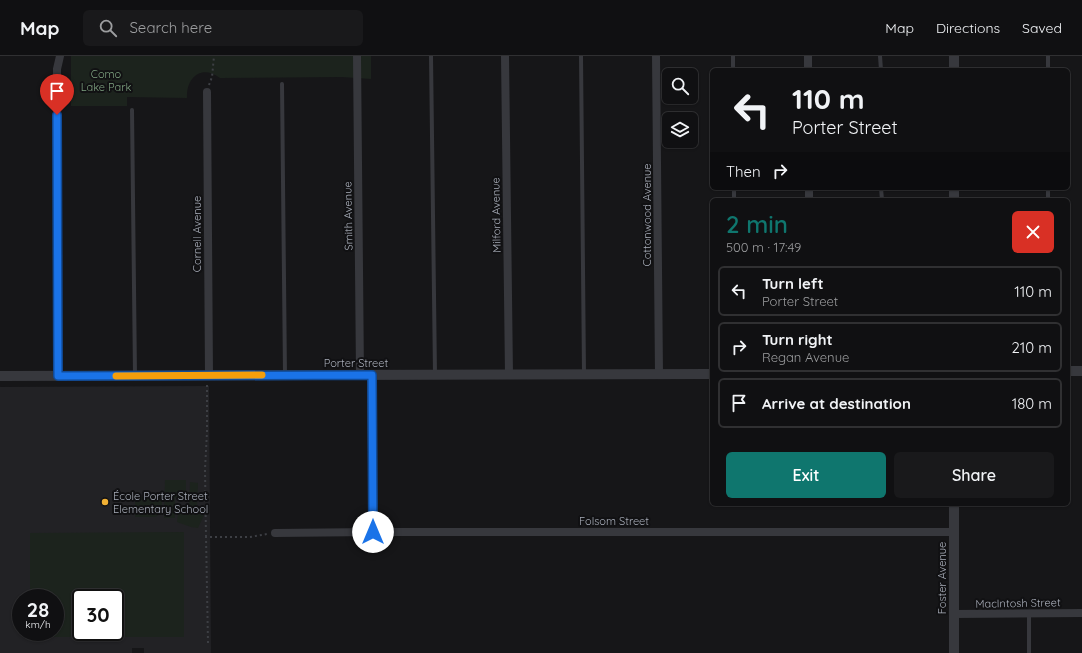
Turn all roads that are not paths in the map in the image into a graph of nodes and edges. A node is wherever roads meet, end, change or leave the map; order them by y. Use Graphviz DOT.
graph roads {
  1 [pos="60,56"];
  2 [pos="357,56"];
  3 [pos="431,56"];
  4 [pos="505,56"];
  5 [pos="581,56"];
  6 [pos="656,56"];
  7 [pos="733,56"];
  8 [pos="808,56"];
  9 [pos="880,56"];
  10 [pos="954,56"];
  11 [pos="1048,56"];
  12 [pos="733,68"];
  13 [pos="808,68"];
  14 [pos="880,68"];
  15 [pos="954,68"];
  16 [pos="1048,68"];
  17 [pos="282,84"];
  18 [pos="207,92"];
  19 [pos="132,110"];
  20 [pos="1070,371"];
  21 [pos="1082,371"];
  22 [pos="584,374"];
  23 [pos="659,374"];
  24 [pos="710,374"];
  25 [pos="208,375"];
  26 [pos="285,375"];
  27 [pos="360,375"];
  28 [pos="372,375"];
  29 [pos="435,375"];
  30 [pos="509,375"];
  31 [pos="0,376"];
  32 [pos="58,376"];
  33 [pos="135,376"];
  34 [pos="954,506"];
  35 [pos="373,532"];
  36 [pos="954,532"];
  37 [pos="275,533"];
  38 [pos="1082,613"];
  39 [pos="954,614"];
  40 [pos="1029,614"];
  41 [pos="954,653"];
  42 [pos="1029,653"];
  1 -- 32 [label="street"];
  2 -- 27 [label="street, Smith Avenue"];
  3 -- 29 [label="lane"];
  4 -- 30 [label="street, Milford Avenue"];
  5 -- 22 [label="lane"];
  6 -- 23 [label="street, Cottonwood Avenue"];
  7 -- 12 [label="lane"];
  8 -- 13 [label="street"];
  9 -- 14 [label="lane"];
  10 -- 15 [label="street"];
  11 -- 16 [label="lane"];
  17 -- 26 [label="lane"];
  18 -- 25 [label="street, Cornell Avenue"];
  19 -- 33 [label="lane"];
  20 -- 21 [label="street"];
  22 -- 23 [label="street, Porter Street"];
  22 -- 30 [label="street, Porter Street"];
  23 -- 24 [label="street, Porter Street"];
  25 -- 26 [label="street, Porter Street"];
  25 -- 33 [label="street, Porter Street"];
  26 -- 27 [label="street, Porter Street"];
  27 -- 28 [label="street, Porter Street"];
  28 -- 29 [label="street, Porter Street"];
  28 -- 35 [label="street"];
  29 -- 30 [label="street, Porter Street"];
  31 -- 32 [label="street, Porter Street"];
  32 -- 33 [label="street, Porter Street"];
  34 -- 36 [label="street, Foster Avenue"];
  35 -- 36 [label="street, Folsom Street"];
  35 -- 37 [label="street, Folsom Street"];
  36 -- 39 [label="street, Foster Avenue"];
  38 -- 40 [label="street, MacIntosh Street"];
  39 -- 40 [label="street, MacIntosh Street"];
  39 -- 41 [label="street, Foster Avenue"];
  40 -- 42 [label="lane"];
}
